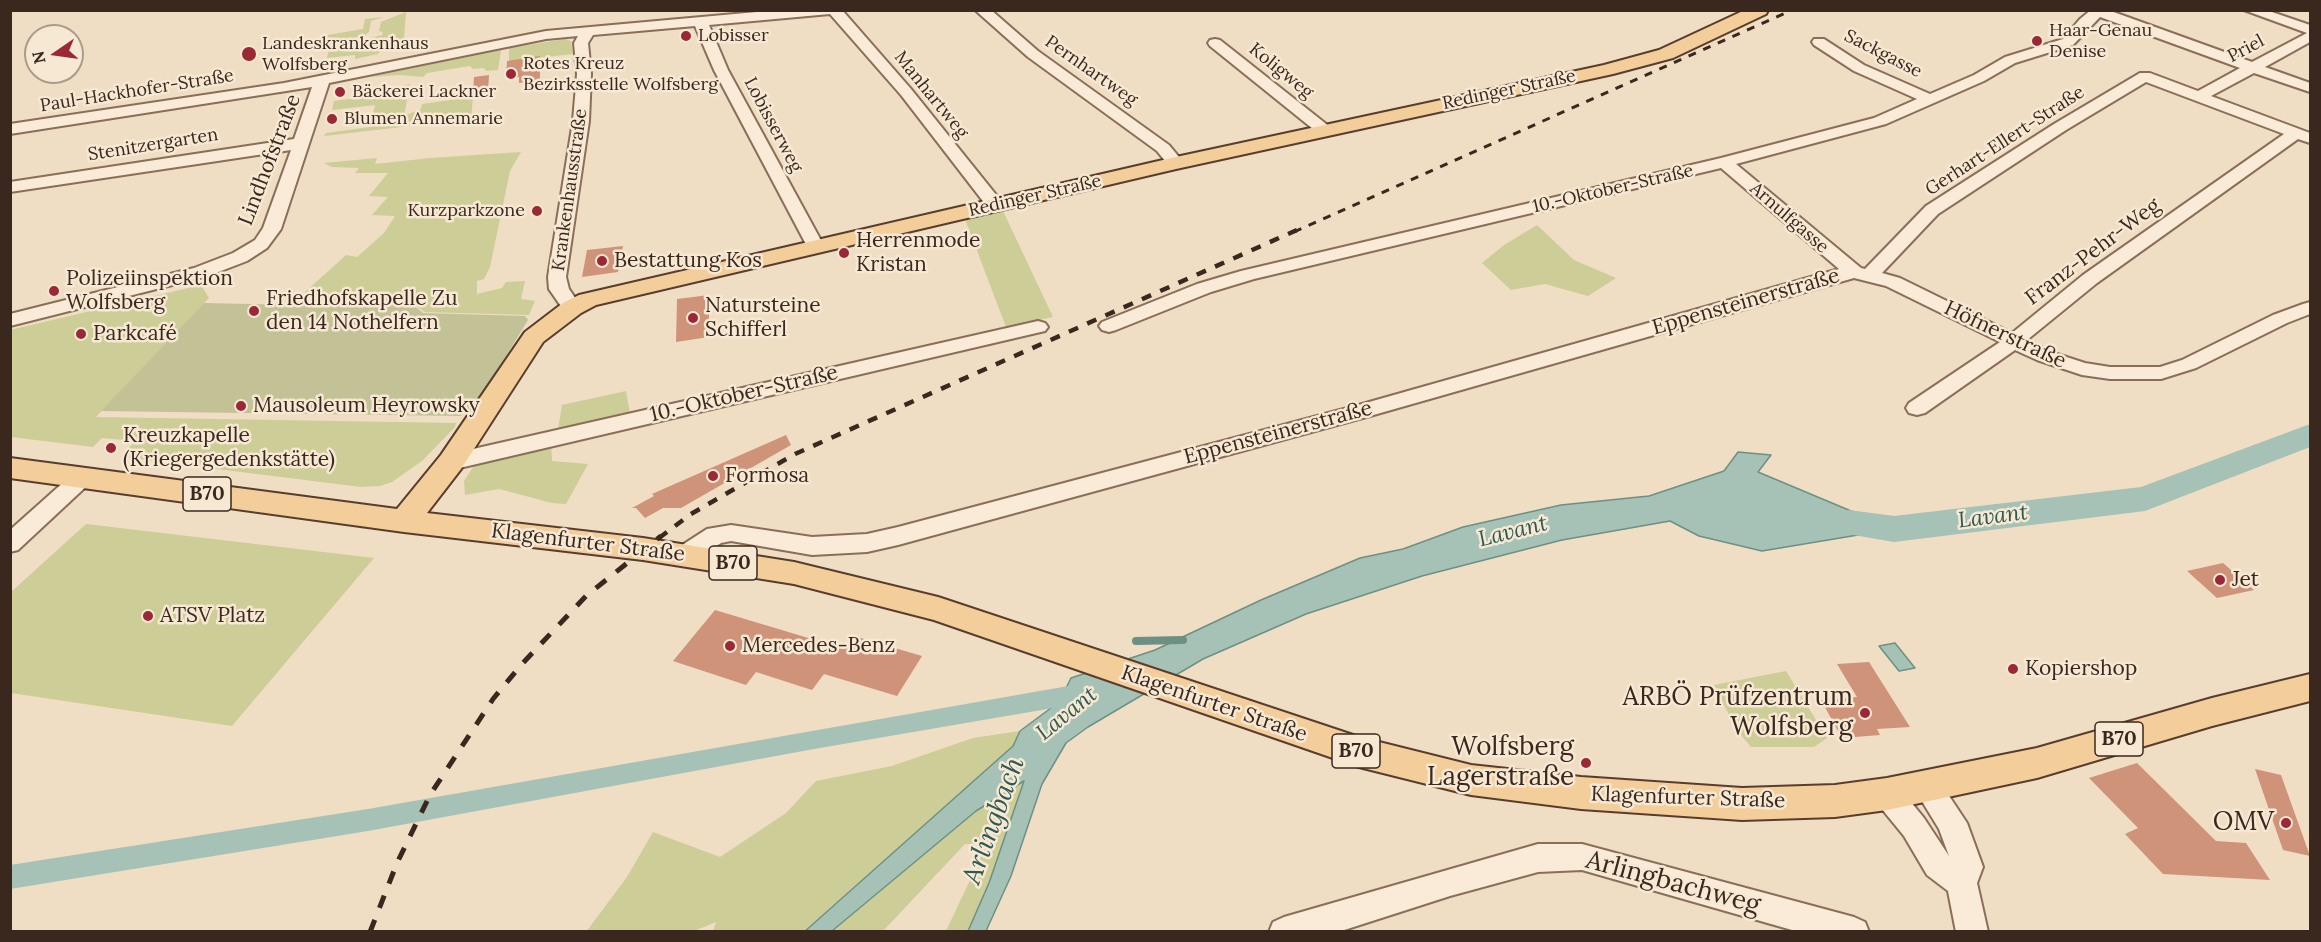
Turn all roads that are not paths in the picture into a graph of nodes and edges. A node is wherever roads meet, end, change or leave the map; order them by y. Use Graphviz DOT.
graph roads {
  1 [pos="833,10"];
  2 [pos="982,10"];
  3 [pos="1760,10"];
  4 [pos="2251,10"];
  5 [pos="2100,11"];
  6 [pos="702,20"];
  7 [pos="2310,30"];
  8 [pos="587,33"];
  9 [pos="2310,37"];
  10 [pos="1820,42"];
  11 [pos="1215,43"];
  12 [pos="2252,67"];
  13 [pos="322,81"];
  14 [pos="2310,88"];
  15 [pos="2199,96"];
  16 [pos="1929,99"];
  17 [pos="10,129"];
  18 [pos="1324,130"];
  19 [pos="2303,135"];
  20 [pos="302,143"];
  21 [pos="1724,162"];
  22 [pos="1176,163"];
  23 [pos="10,187"];
  24 [pos="995,205"];
  25 [pos="815,246"];
  26 [pos="1862,273"];
  27 [pos="572,308"];
  28 [pos="2310,308"];
  29 [pos="10,320"];
  30 [pos="1109,326"];
  31 [pos="1038,327"];
  32 [pos="2013,340"];
  33 [pos="1917,408"];
  34 [pos="451,462"];
  35 [pos="10,468"];
  36 [pos="83,477"];
  37 [pos="404,521"];
  38 [pos="10,544"];
  39 [pos="685,555"];
  40 [pos="2310,688"];
  41 [pos="1926,785"];
  42 [pos="1887,794"];
  43 [pos="1962,883"];
  44 [pos="1284,932"];
  45 [pos="1854,932"];
  46 [pos="1972,932"];
  1 -- 6 [label="street, Paul-Hackhofer-Straße"];
  1 -- 24 [label="street, Manhartweg"];
  2 -- 22 [label="street, Pernhartweg"];
  3 -- 18 [label="main road, Redinger Straße"];
  4 -- 7 [label="street"];
  5 -- 12 [label="street"];
  5 -- 16 [label="street, 10.-Oktober-Straße"];
  6 -- 8 [label="street, Paul-Hackhofer-Straße"];
  6 -- 25 [label="street, Lobisserweg"];
  8 -- 13 [label="street, Paul-Hackhofer-Straße"];
  8 -- 27 [label="street, Krankenhausstraße"];
  9 -- 12 [label="street, Priel"];
  10 -- 16 [label="street, Sackgasse"];
  11 -- 18 [label="street, Koligweg"];
  12 -- 14 [label="street"];
  12 -- 15 [label="street, Priel"];
  13 -- 17 [label="street, Paul-Hackhofer-Straße"];
  13 -- 20 [label="street, Lindhofstraße"];
  15 -- 19 [label="street"];
  15 -- 26 [label="street, Gerhart-Ellert-Straße"];
  16 -- 21 [label="street, 10.-Oktober-Straße"];
  18 -- 22 [label="main road, Redinger Straße"];
  19 -- 32 [label="street, Franz-Pehr-Weg"];
  20 -- 23 [label="street, Stenitzergarten"];
  20 -- 29 [label="street, Lindhofstraße"];
  21 -- 26 [label="street, Arnulfgasse"];
  21 -- 30 [label="street, 10.-Oktober-Straße"];
  22 -- 24 [label="main road, Redinger Straße"];
  24 -- 25 [label="main road, Redinger Straße"];
  25 -- 27 [label="main road, Redinger Straße"];
  26 -- 32 [label="street, Höfnerstraße"];
  26 -- 39 [label="street, Eppensteinerstraße"];
  27 -- 34 [label="main road, Redinger Straße"];
  28 -- 32 [label="street, Höfnerstraße"];
  31 -- 34 [label="street, 10.-Oktober-Straße"];
  32 -- 33 [label="street, Franz-Pehr-Weg"];
  34 -- 37 [label="main road, Redinger Straße"];
  35 -- 36 [label="main road, Klagenfurter Straße / B70"];
  36 -- 37 [label="main road, Klagenfurter Straße / B70"];
  36 -- 38 [label="street"];
  37 -- 39 [label="main road, Klagenfurter Straße / B70"];
  39 -- 42 [label="main road, Klagenfurter Straße / B70"];
  40 -- 41 [label="main road, Klagenfurter Straße / B70"];
  41 -- 42 [label="main road, Klagenfurter Straße / B70"];
  41 -- 43 [label="street"];
  42 -- 43 [label="street"];
  43 -- 46 [label="street"];
  44 -- 45 [label="street, Arlingbachweg"];
}
